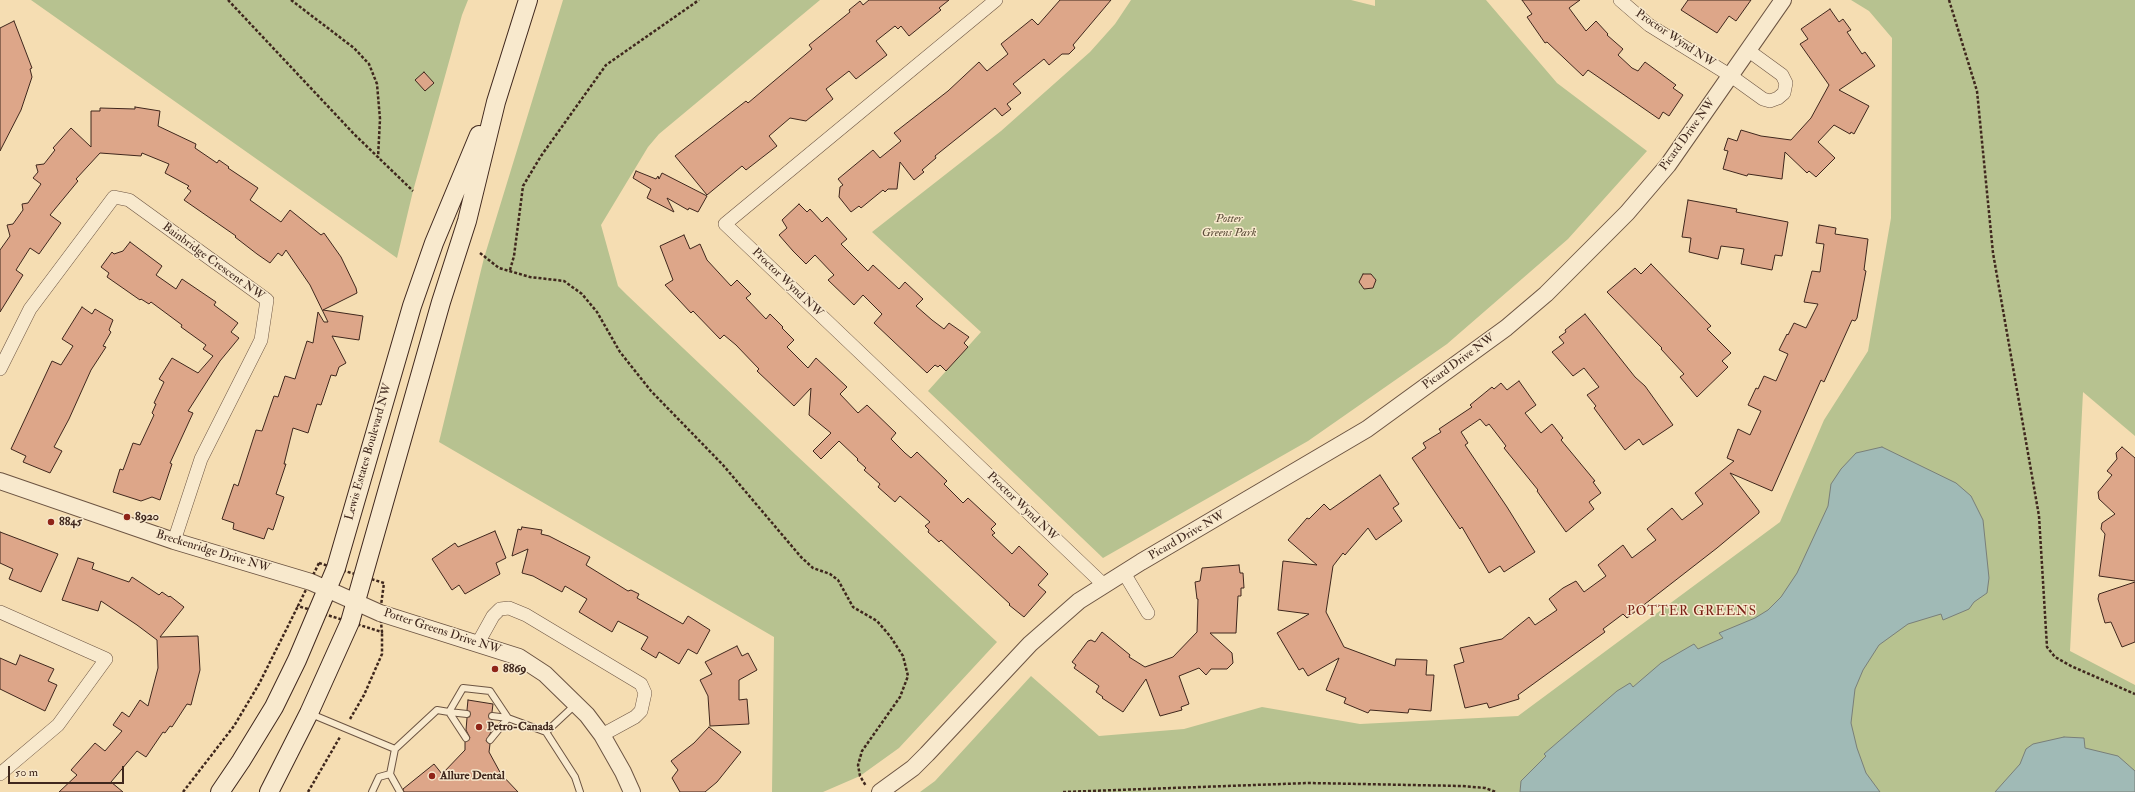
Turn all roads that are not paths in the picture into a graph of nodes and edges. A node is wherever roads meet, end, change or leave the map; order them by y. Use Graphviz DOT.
graph roads {
  1 [pos="528,0"];
  2 [pos="996,0"];
  3 [pos="1620,0"];
  4 [pos="1783,0"];
  5 [pos="1749,51"];
  6 [pos="1731,76"];
  7 [pos="496,102"];
  8 [pos="0,369"];
  9 [pos="0,481"];
  10 [pos="174,541"];
  11 [pos="1124,573"];
  12 [pos="1104,585"];
  13 [pos="327,589"];
  14 [pos="357,602"];
  15 [pos="0,612"];
  16 [pos="1148,614"];
  17 [pos="478,643"];
  18 [pos="577,704"];
  19 [pos="449,712"];
  20 [pos="309,714"];
  21 [pos="467,714"];
  22 [pos="492,716"];
  23 [pos="508,718"];
  24 [pos="546,732"];
  25 [pos="602,735"];
  26 [pos="466,738"];
  27 [pos="490,740"];
  28 [pos="395,749"];
  29 [pos="0,774"];
  30 [pos="390,774"];
  31 [pos="223,788"];
  32 [pos="269,792"];
  33 [pos="372,792"];
  34 [pos="400,792"];
  35 [pos="580,792"];
  36 [pos="632,792"];
  37 [pos="880,792"];
  1 -- 7 [label="main road, Lewis Estates Boulevard NW"];
  2 -- 12 [label="street, Proctor Wynd NW"];
  3 -- 6 [label="street, Proctor Wynd NW"];
  4 -- 5 [label="street, Picard Drive NW"];
  5 -- 6 [label="street, Picard Drive NW"];
  5 -- 6 [label="street"];
  6 -- 11 [label="street, Picard Drive NW"];
  7 -- 13 [label="main road, Lewis Estates Boulevard NW"];
  7 -- 14 [label="main road, Lewis Estates Boulevard NW"];
  8 -- 10 [label="street, Bainbridge Crescent NW"];
  9 -- 10 [label="street, Breckenridge Drive NW"];
  10 -- 13 [label="street, Breckenridge Drive NW"];
  11 -- 12 [label="street, Picard Drive NW"];
  11 -- 16 [label="street"];
  12 -- 37 [label="street, Picard Drive NW"];
  13 -- 14 [label="street, Breckenridge Drive NW"];
  13 -- 31 [label="main road, Lewis Estates Boulevard NW"];
  14 -- 17 [label="street, Potter Greens Drive NW"];
  14 -- 20 [label="main road, Lewis Estates Boulevard NW"];
  15 -- 29 [label="street"];
  17 -- 18 [label="street, Potter Greens Drive NW"];
  17 -- 25 [label="street"];
  18 -- 24 [label="lane"];
  18 -- 25 [label="street, Potter Greens Drive NW"];
  19 -- 21 [label="lane"];
  19 -- 23 [label="lane"];
  19 -- 26 [label="lane"];
  19 -- 28 [label="lane"];
  20 -- 28 [label="lane"];
  20 -- 32 [label="main road, Lewis Estates Boulevard NW"];
  22 -- 23 [label="lane"];
  23 -- 24 [label="lane"];
  23 -- 27 [label="lane"];
  24 -- 35 [label="lane"];
  25 -- 36 [label="street, Potter Greens Drive NW"];
  28 -- 30 [label="lane"];
  30 -- 33 [label="lane"];
  30 -- 34 [label="lane"];
}
